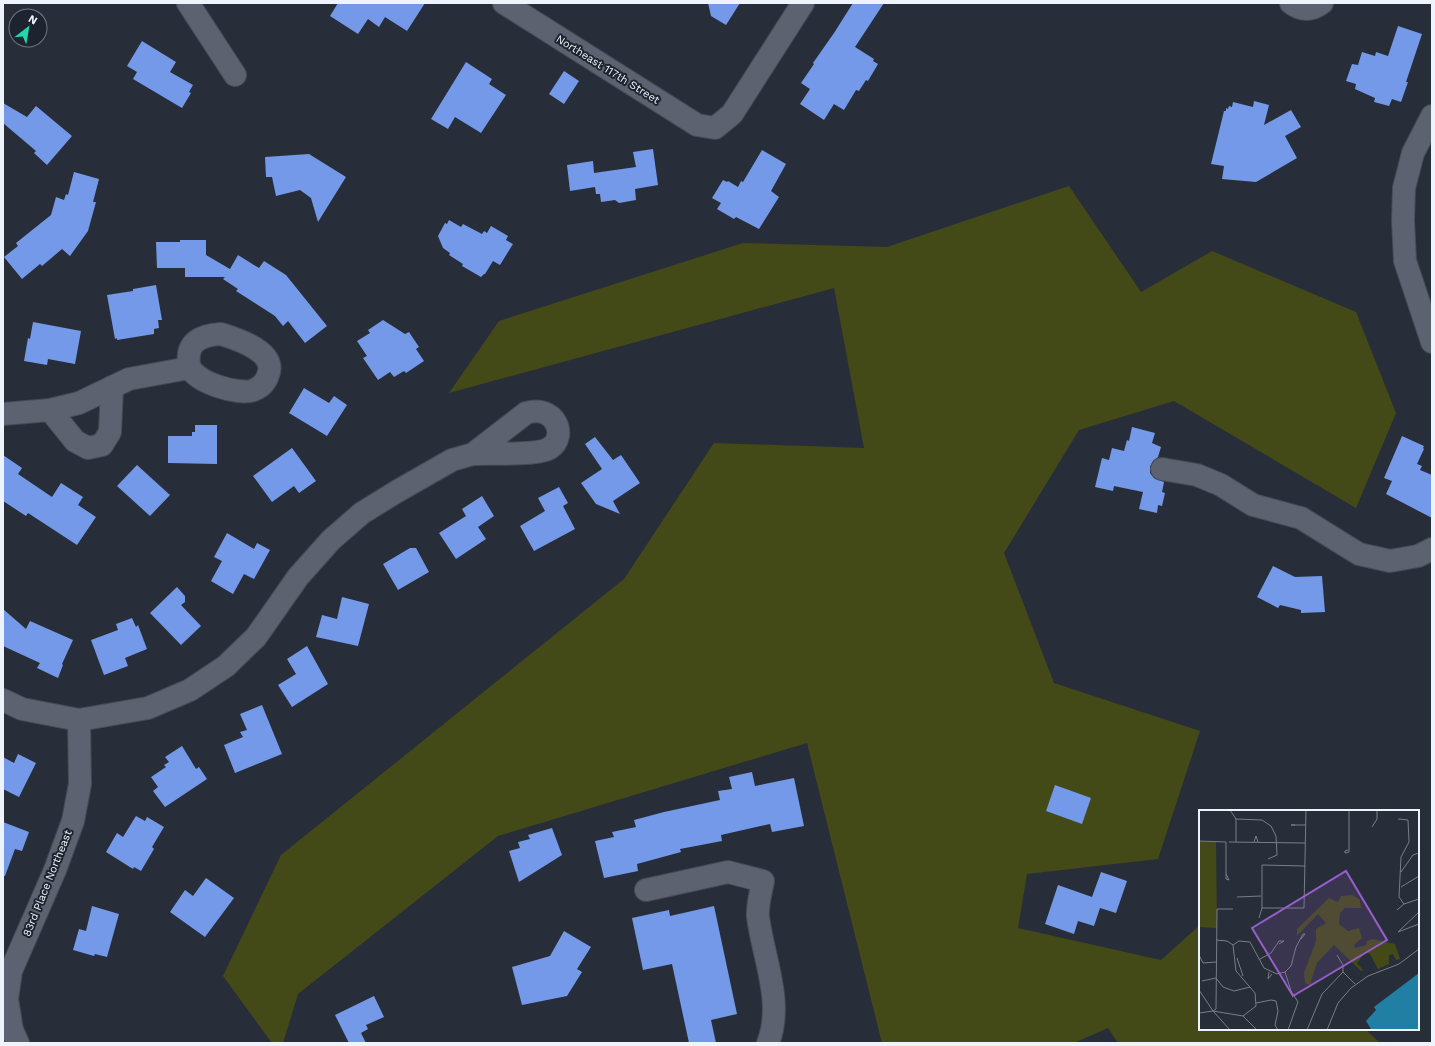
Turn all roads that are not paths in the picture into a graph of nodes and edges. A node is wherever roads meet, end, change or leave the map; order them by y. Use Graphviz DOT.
graph roads {
  1 [pos="188,3"];
  2 [pos="504,3"];
  3 [pos="803,3"];
  4 [pos="1291,3"];
  5 [pos="1322,3"];
  6 [pos="235,75"];
  7 [pos="1432,116"];
  8 [pos="1432,342"];
  9 [pos="189,368"];
  10 [pos="112,388"];
  11 [pos="50,410"];
  12 [pos="3,414"];
  13 [pos="473,454"];
  14 [pos="1162,469"];
  15 [pos="1432,549"];
  16 [pos="3,700"];
  17 [pos="79,720"];
  18 [pos="646,890"];
  19 [pos="18,1043"];
  20 [pos="768,1043"];
  1 -- 6 [label="street"];
  2 -- 3 [label="street, Northeast 117th Street"];
  4 -- 5 [label="street"];
  7 -- 8 [label="street"];
  9 -- 10 [label="street"];
  10 -- 11 [label="street"];
  10 -- 11 [label="street"];
  11 -- 12 [label="street"];
  13 -- 17 [label="street"];
  14 -- 15 [label="street"];
  16 -- 17 [label="street"];
  17 -- 19 [label="street, 83rd Place Northeast"];
  18 -- 20 [label="street"];
}
